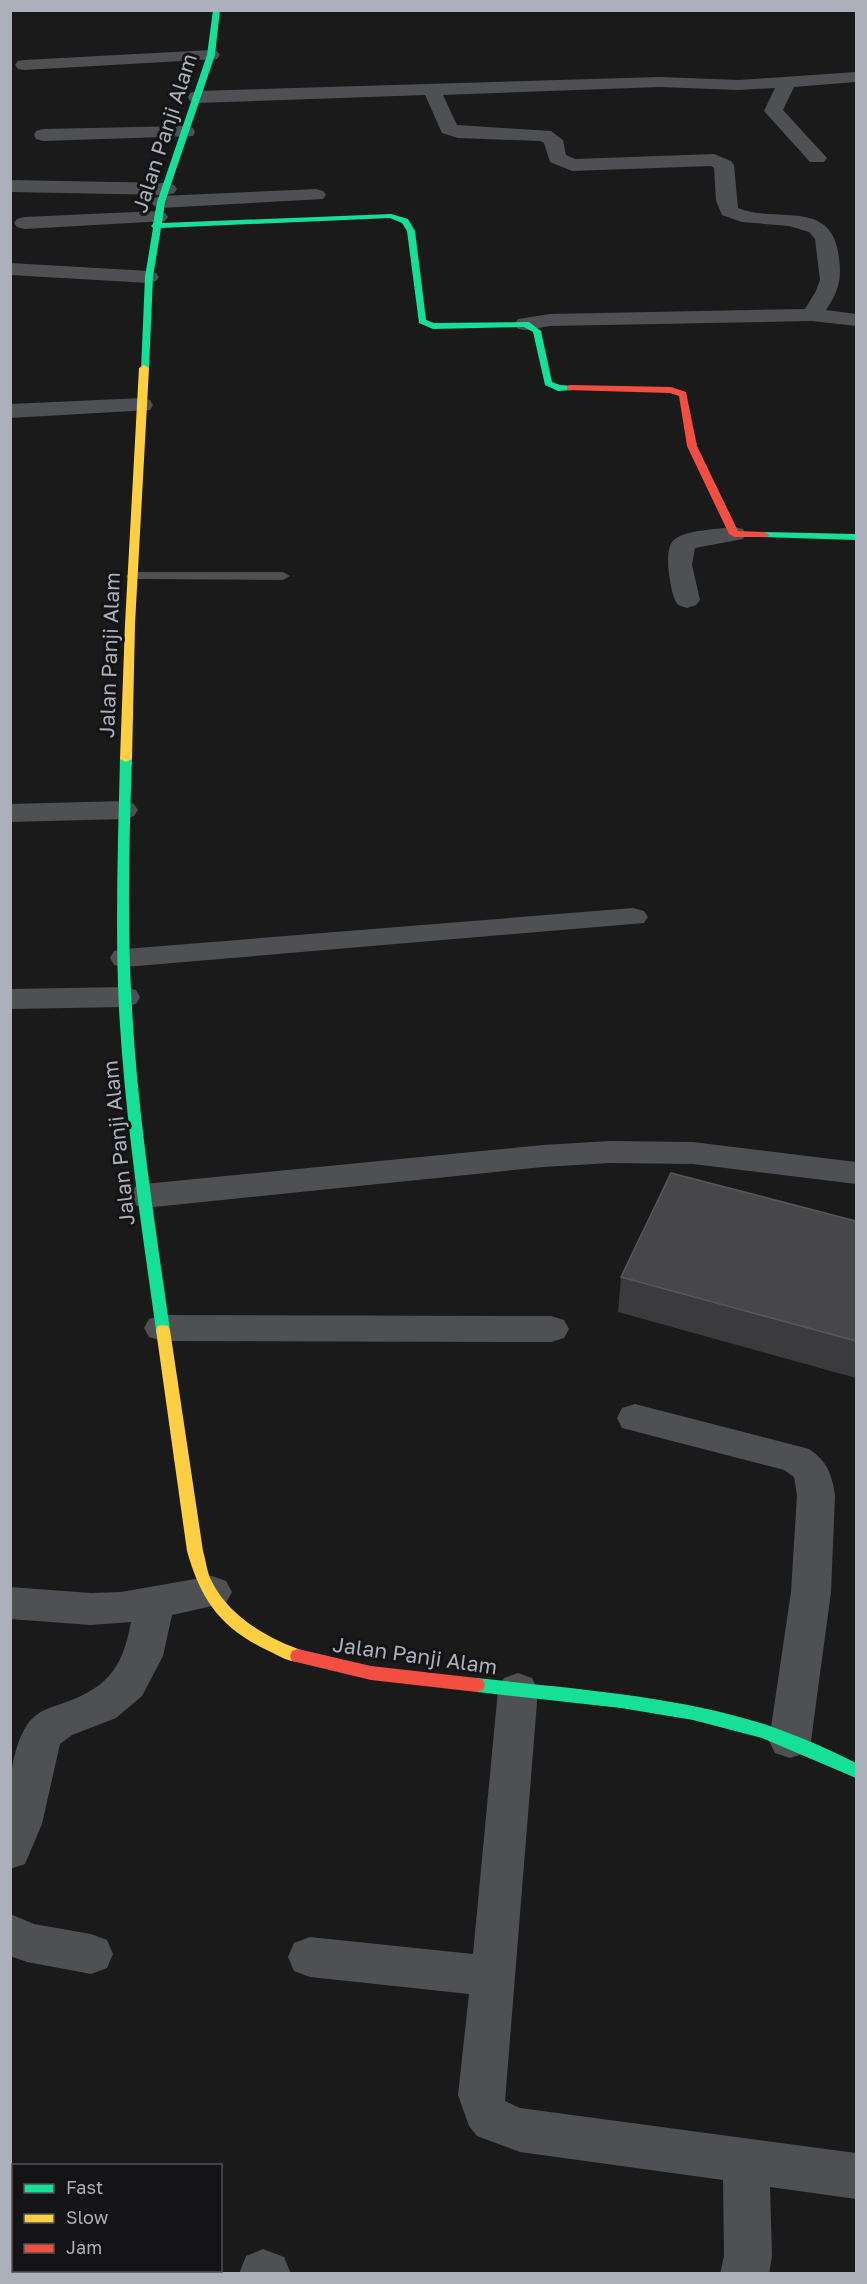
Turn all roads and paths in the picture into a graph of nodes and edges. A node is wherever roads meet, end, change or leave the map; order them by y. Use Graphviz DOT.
graph roads {
  1 [pos="217,10"];
  2 [pos="193,38"];
  3 [pos="212,46"];
  4 [pos="24,65"];
  5 [pos="856,77"];
  6 [pos="787,82"];
  7 [pos="432,90"];
  8 [pos="197,97"];
  9 [pos="186,132"];
  10 [pos="43,135"];
  11 [pos="817,158"];
  12 [pos="10,186"];
  13 [pos="316,195"];
  14 [pos="160,209"];
  15 [pos="24,223"];
  16 [pos="10,269"];
  17 [pos="149,277"];
  18 [pos="812,315"];
  19 [pos="856,320"];
  20 [pos="526,324"];
  21 [pos="142,405"];
  22 [pos="10,411"];
  23 [pos="734,534"];
  24 [pos="856,537"];
  25 [pos="133,576"];
  26 [pos="283,576"];
  27 [pos="687,600"];
  28 [pos="124,810"];
  29 [pos="10,813"];
  30 [pos="633,916"];
  31 [pos="125,958"];
  32 [pos="125,997"];
  33 [pos="10,999"];
  34 [pos="856,1173"];
  35 [pos="144,1196"];
  36 [pos="162,1328"];
  37 [pos="550,1329"];
  38 [pos="635,1418"];
  39 [pos="212,1592"];
  40 [pos="10,1603"];
  41 [pos="153,1604"];
  42 [pos="518,1690"];
  43 [pos="790,1742"];
  44 [pos="856,1771"];
  45 [pos="10,1851"];
  46 [pos="10,1933"];
  47 [pos="92,1954"];
  48 [pos="310,1957"];
  49 [pos="494,1976"];
  50 [pos="746,2161"];
  51 [pos="856,2176"];
  52 [pos="744,2274"];
  1 -- 3 [label="main road, Jalan Panji Alam"];
  2 -- 3 [label="street"];
  3 -- 4 [label="street"];
  3 -- 8 [label="main road, Jalan Panji Alam"];
  5 -- 6 [label="street"];
  6 -- 7 [label="street"];
  6 -- 11 [label="street"];
  7 -- 8 [label="street"];
  7 -- 18 [label="street"];
  8 -- 9 [label="main road, Jalan Panji Alam"];
  9 -- 10 [label="street"];
  9 -- 14 [label="main road, Jalan Panji Alam"];
  12 -- 14 [label="street"];
  13 -- 14 [label="street"];
  14 -- 15 [label="street"];
  14 -- 17 [label="main road, Jalan Panji Alam"];
  14 -- 20 [label="main road"];
  16 -- 17 [label="street"];
  17 -- 21 [label="main road, Jalan Panji Alam"];
  18 -- 19 [label="street"];
  18 -- 20 [label="street"];
  20 -- 23 [label="main road"];
  21 -- 22 [label="street"];
  21 -- 25 [label="main road, Jalan Panji Alam"];
  23 -- 24 [label="main road"];
  23 -- 27 [label="street"];
  25 -- 26 [label="lane"];
  25 -- 28 [label="main road, Jalan Panji Alam"];
  28 -- 29 [label="street"];
  28 -- 31 [label="main road, Jalan Panji Alam"];
  30 -- 31 [label="street"];
  31 -- 32 [label="main road, Jalan Panji Alam"];
  32 -- 33 [label="street"];
  32 -- 35 [label="main road, Jalan Panji Alam"];
  34 -- 35 [label="street"];
  35 -- 36 [label="main road, Jalan Panji Alam"];
  36 -- 37 [label="street"];
  36 -- 39 [label="main road, Jalan Panji Alam"];
  38 -- 43 [label="street"];
  39 -- 41 [label="street"];
  39 -- 42 [label="main road, Jalan Panji Alam"];
  40 -- 41 [label="street"];
  41 -- 45 [label="street"];
  42 -- 43 [label="main road, Jalan Panji Alam"];
  42 -- 49 [label="street"];
  43 -- 44 [label="main road, Jalan Panji Alam"];
  46 -- 47 [label="street"];
  48 -- 49 [label="street"];
  49 -- 50 [label="street"];
  50 -- 51 [label="street"];
  50 -- 52 [label="street"];
}
